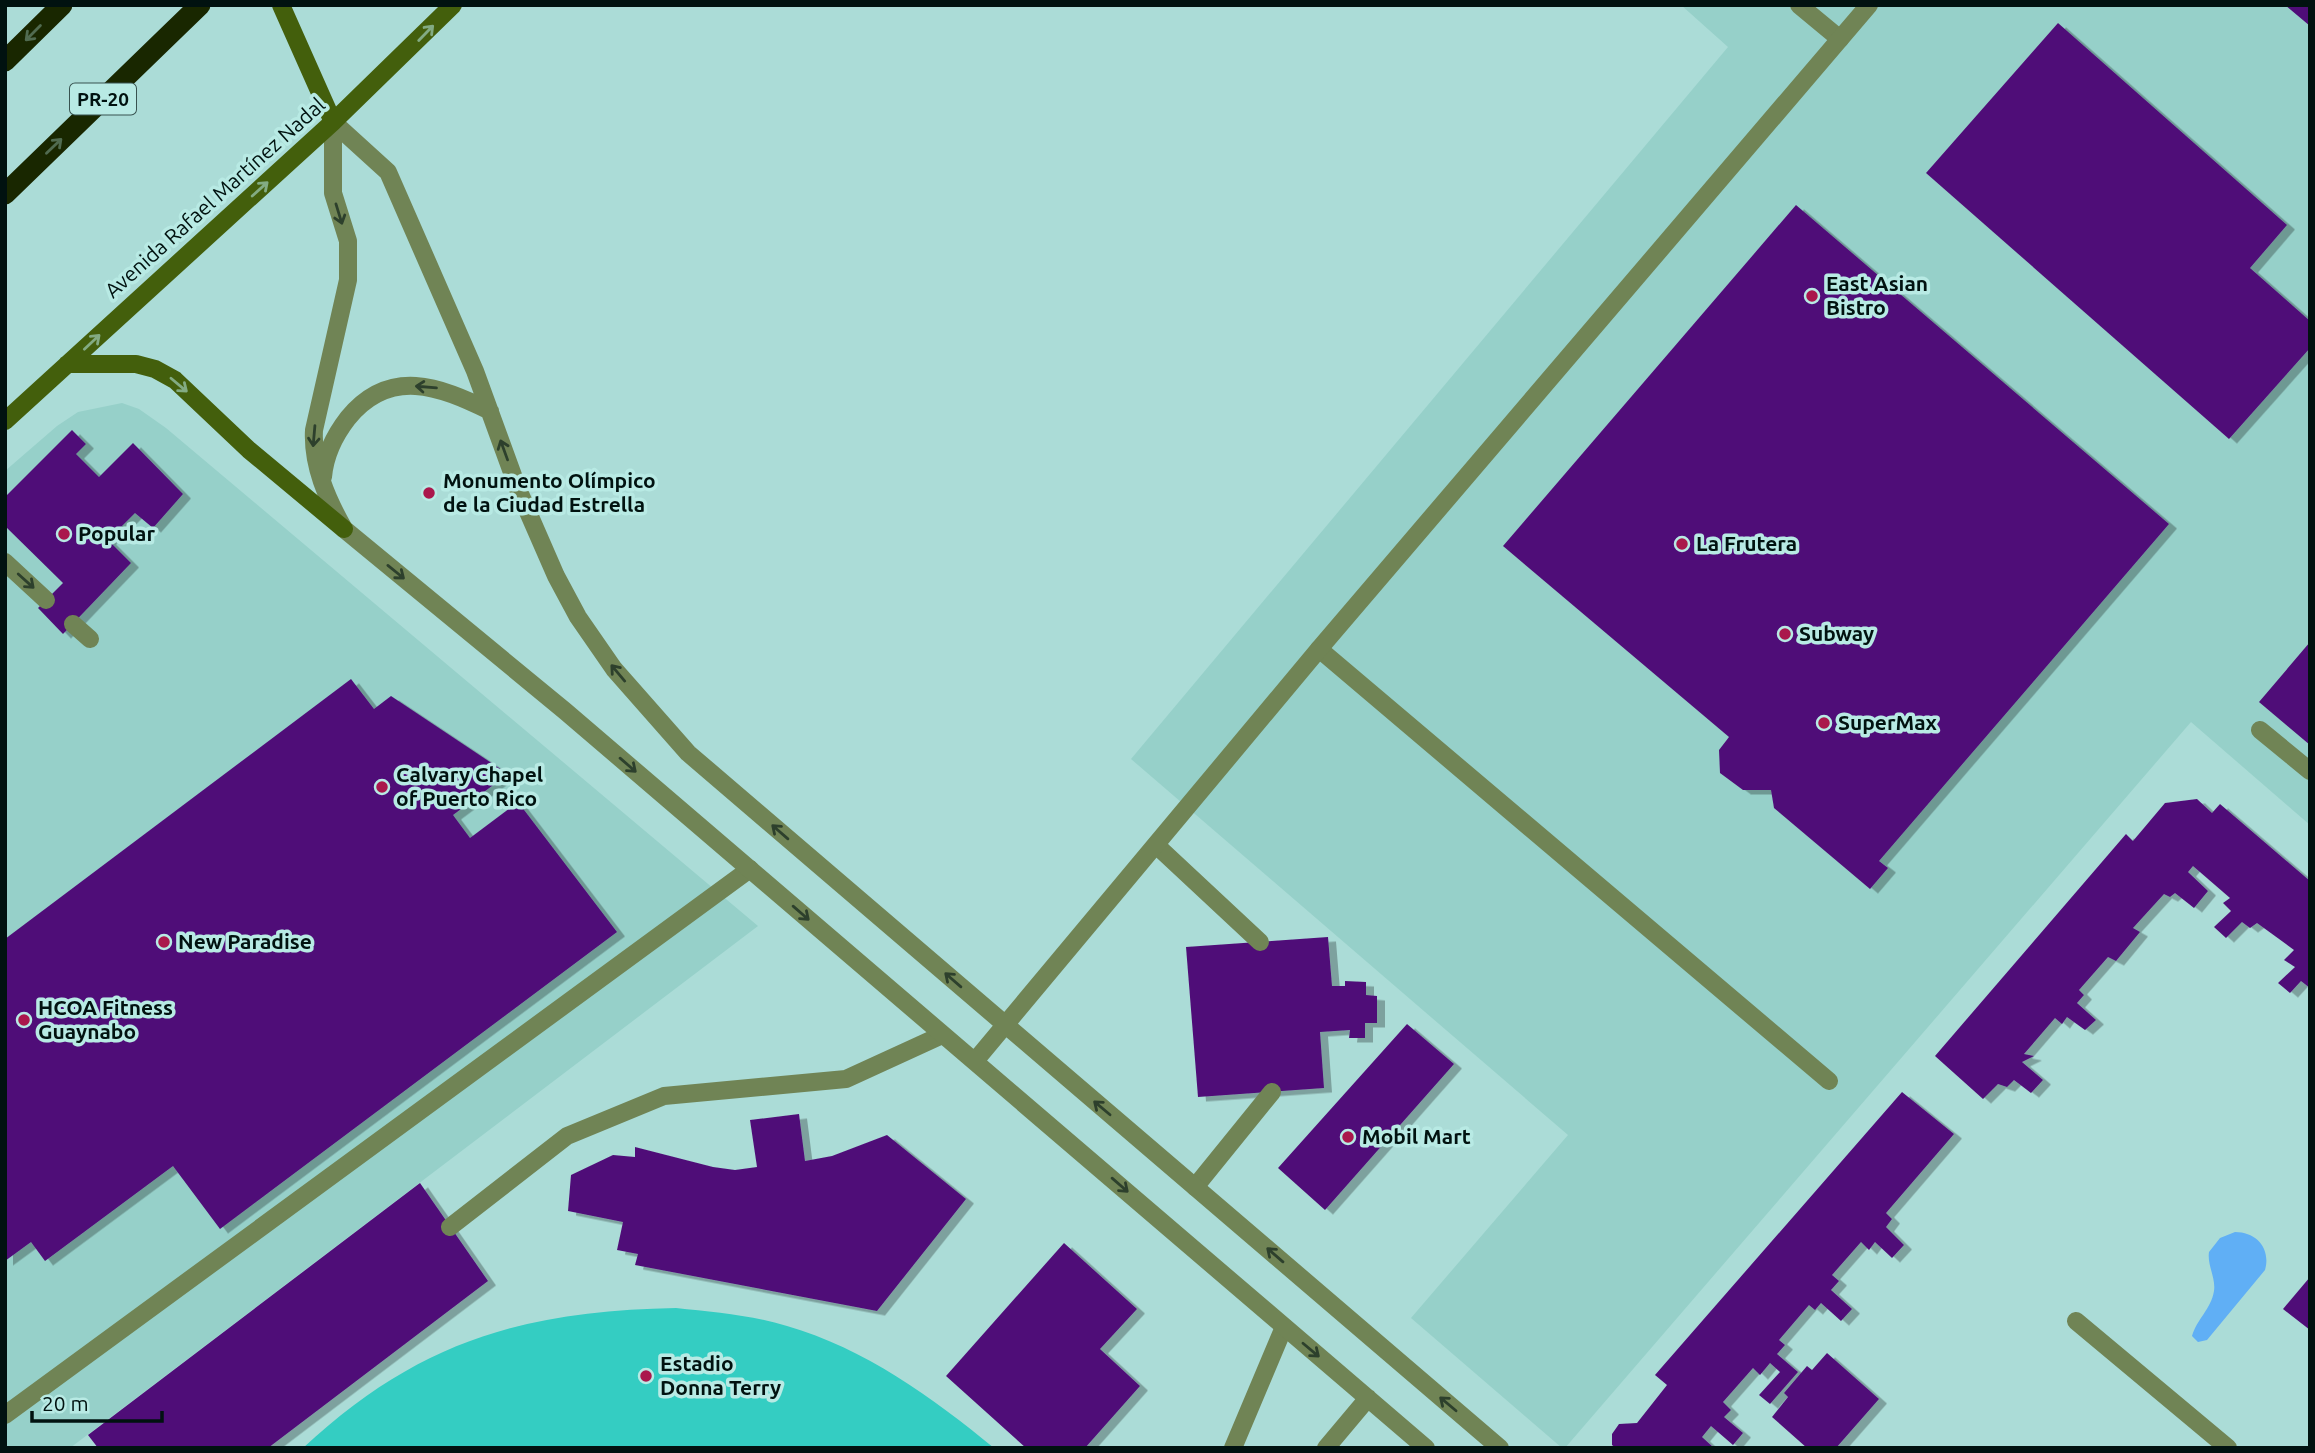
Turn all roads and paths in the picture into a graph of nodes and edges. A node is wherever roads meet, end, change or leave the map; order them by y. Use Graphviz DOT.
graph roads {
  1 [pos="62,5"];
  2 [pos="200,5"];
  3 [pos="281,5"];
  4 [pos="453,5"];
  5 [pos="1799,5"];
  6 [pos="1868,5"];
  7 [pos="1840,40"];
  8 [pos="5,61"];
  9 [pos="333,122"];
  10 [pos="5,194"];
  11 [pos="67,364"];
  12 [pos="490,411"];
  13 [pos="5,421"];
  14 [pos="323,481"];
  15 [pos="344,529"];
  16 [pos="5,562"];
  17 [pos="46,600"];
  18 [pos="73,624"];
  19 [pos="90,639"];
  20 [pos="1319,649"];
  21 [pos="2260,730"];
  22 [pos="2310,771"];
  23 [pos="1156,845"];
  24 [pos="750,869"];
  25 [pos="1260,942"];
  26 [pos="1005,1025"];
  27 [pos="942,1035"];
  28 [pos="975,1061"];
  29 [pos="1829,1081"];
  30 [pos="1272,1092"];
  31 [pos="1195,1187"];
  32 [pos="450,1227"];
  33 [pos="2076,1321"];
  34 [pos="1284,1327"];
  35 [pos="1368,1398"];
  36 [pos="5,1415"];
  37 [pos="1233,1448"];
  38 [pos="1326,1448"];
  39 [pos="1426,1448"];
  40 [pos="1500,1448"];
  41 [pos="2228,1448"];
  1 -- 8 [label="highway, one-way"];
  10 -- 2 [label="highway, PR-20, one-way"];
  3 -- 9 [label="street"];
  9 -- 4 [label="street, Avenida Rafael Martínez Nadal, one-way"];
  5 -- 7 [label="street"];
  6 -- 7 [label="street"];
  7 -- 20 [label="street"];
  11 -- 9 [label="street, Avenida Rafael Martínez Nadal, one-way"];
  9 -- 12 [label="street"];
  9 -- 14 [label="street, one-way"];
  11 -- 13 [label="street, Avenida Rafael Martínez Nadal"];
  11 -- 15 [label="street, one-way"];
  12 -- 14 [label="street, one-way"];
  26 -- 12 [label="street, one-way"];
  14 -- 15 [label="street"];
  15 -- 24 [label="street, one-way"];
  16 -- 17 [label="street, one-way"];
  18 -- 19 [label="street"];
  20 -- 23 [label="street"];
  20 -- 29 [label="street"];
  21 -- 22 [label="street"];
  23 -- 25 [label="street"];
  23 -- 26 [label="street"];
  24 -- 27 [label="street, one-way"];
  24 -- 36 [label="street"];
  26 -- 28 [label="street"];
  31 -- 26 [label="street, one-way"];
  27 -- 28 [label="street"];
  27 -- 32 [label="street"];
  28 -- 34 [label="street, one-way"];
  30 -- 31 [label="street"];
  40 -- 31 [label="street, one-way"];
  33 -- 41 [label="street"];
  34 -- 35 [label="street, one-way"];
  34 -- 37 [label="street"];
  35 -- 38 [label="street"];
  35 -- 39 [label="street"];
}
